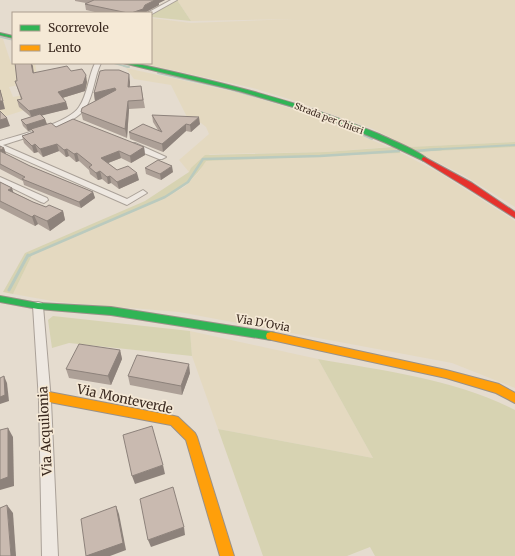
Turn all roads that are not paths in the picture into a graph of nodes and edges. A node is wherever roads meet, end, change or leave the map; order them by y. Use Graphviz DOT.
graph roads {
  1 [pos="175,0"];
  2 [pos="152,12"];
  3 [pos="0,34"];
  4 [pos="12,37"];
  5 [pos="98,64"];
  6 [pos="130,64"];
  7 [pos="126,142"];
  8 [pos="0,144"];
  9 [pos="162,157"];
  10 [pos="0,180"];
  11 [pos="143,193"];
  12 [pos="44,200"];
  13 [pos="515,216"];
  14 [pos="0,299"];
  15 [pos="38,306"];
  16 [pos="44,396"];
  17 [pos="515,398"];
  18 [pos="50,556"];
  19 [pos="227,556"];
  1 -- 2 [label="street"];
  3 -- 4 [label="main road"];
  5 -- 8 [label="street"];
  6 -- 13 [label="main road, Strada per Chieri"];
  7 -- 9 [label="street"];
  8 -- 11 [label="street"];
  10 -- 12 [label="street"];
  14 -- 15 [label="main road, Via D'Ovia"];
  15 -- 16 [label="street, Via Acquilonia"];
  15 -- 17 [label="main road, Via D'Ovia"];
  16 -- 18 [label="street, Via Acquilonia"];
  16 -- 19 [label="main road, Via Monteverde"];
}
